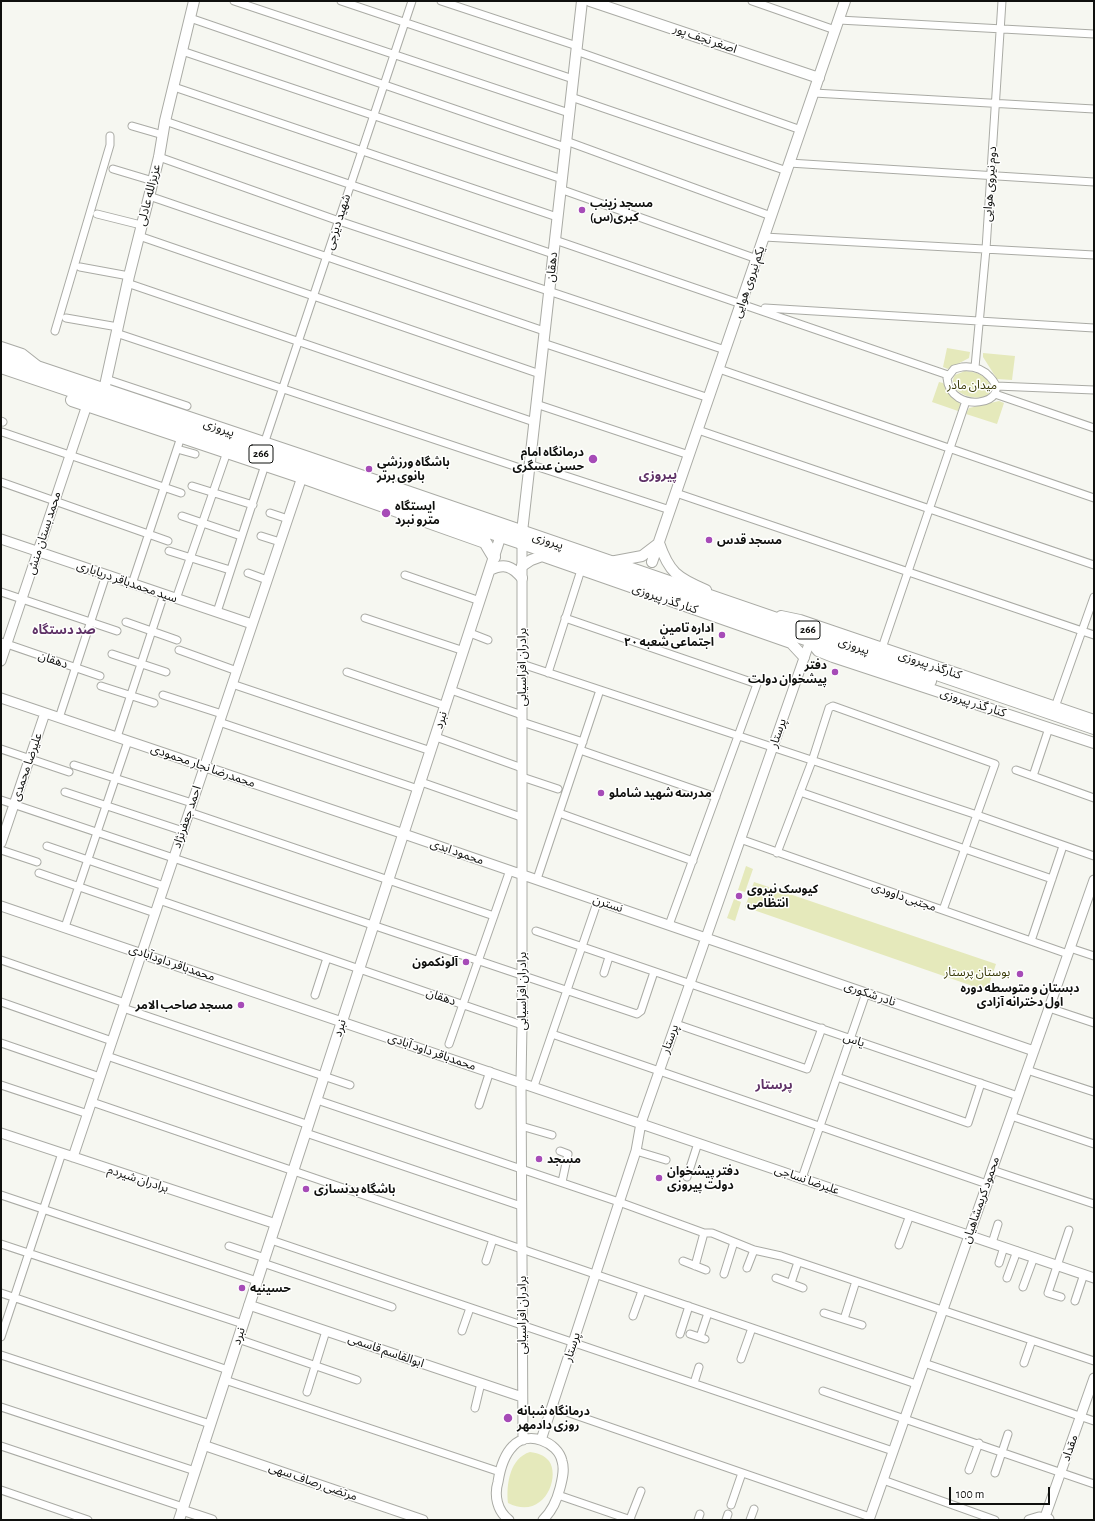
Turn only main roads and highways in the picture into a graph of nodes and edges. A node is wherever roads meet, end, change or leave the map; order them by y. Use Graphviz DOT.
graph roads {
  1 [pos="194,1"];
  2 [pos="582,1"];
  3 [pos="590,1"];
  4 [pos="845,1"];
  5 [pos="819,78"];
  6 [pos="1,347"];
  7 [pos="1,355"];
  8 [pos="1,367"];
  9 [pos="39,368"];
  10 [pos="1,375"];
  11 [pos="104,390"];
  12 [pos="155,413"];
  13 [pos="303,473"];
  14 [pos="380,494"];
  15 [pos="364,499"];
  16 [pos="404,502"];
  17 [pos="414,516"];
  18 [pos="501,535"];
  19 [pos="522,537"];
  20 [pos="659,543"];
  21 [pos="494,557"];
  22 [pos="610,562"];
  23 [pos="652,562"];
  24 [pos="522,566"];
  25 [pos="490,570"];
  26 [pos="522,578"];
  27 [pos="643,588"];
  28 [pos="739,606"];
  29 [pos="766,615"];
  30 [pos="812,637"];
  31 [pos="804,657"];
  32 [pos="919,668"];
  33 [pos="947,671"];
  34 [pos="1094,720"];
  35 [pos="1047,724"];
  36 [pos="1094,728"];
  37 [pos="1094,736"];
  38 [pos="1094,743"];
  39 [pos="179,1520"];
  1 -- 11 [label="main road, عزیزالله عادلی"];
  2 -- 19 [label="main road, دهقان"];
  3 -- 5 [label="main road, اصغر نجف پور"];
  4 -- 5 [label="main road, یکم نیروی هوایی"];
  5 -- 20 [label="main road, یکم نیروی هوایی"];
  6 -- 9 [label="main road"];
  7 -- 9 [label="main road, پیروزی / 266"];
  8 -- 11 [label="main road, پیروزی / 266"];
  9 -- 11 [label="main road, پیروزی / 266"];
  10 -- 13 [label="main road"];
  11 -- 12 [label="main road, پیروزی / 266"];
  12 -- 13 [label="main road, پیروزی / 266"];
  12 -- 19 [label="main road, پیروزی / 266"];
  13 -- 14 [label="main road, پیروزی / 266"];
  13 -- 15 [label="main road"];
  14 -- 15 [label="main road"];
  14 -- 16 [label="main road, پیروزی / 266"];
  15 -- 17 [label="main road"];
  16 -- 17 [label="main road"];
  16 -- 18 [label="main road, پیروزی / 266"];
  17 -- 21 [label="main road"];
  18 -- 19 [label="main road, پیروزی / 266"];
  18 -- 21 [label="main road, نبرد"];
  19 -- 22 [label="main road, پیروزی / 266"];
  19 -- 27 [label="main road, پیروزی / 266"];
  20 -- 22 [label="main road"];
  20 -- 23 [label="main road, یکم نیروی هوایی"];
  20 -- 28 [label="main road"];
  21 -- 25 [label="main road, نبرد"];
  22 -- 28 [label="main road, پیروزی / 266"];
  24 -- 27 [label="main road, کنار گذر پیروزی"];
  25 -- 26 [label="main road"];
  25 -- 39 [label="main road, نبرد"];
  27 -- 30 [label="main road, پیروزی / 266"];
  27 -- 31 [label="main road, کنار گذر پیروزی"];
  28 -- 29 [label="main road, پیروزی / 266"];
  29 -- 30 [label="main road, پیروزی / 266"];
  29 -- 33 [label="main road, کنارگذر پیروزی"];
  30 -- 32 [label="main road, پیروزی / 266"];
  30 -- 35 [label="main road, پیروزی / 266"];
  32 -- 33 [label="main road"];
  32 -- 36 [label="main road, پیروزی / 266"];
  33 -- 34 [label="main road, کنارگذر پیروزی"];
  35 -- 37 [label="main road, پیروزی / 266"];
  35 -- 38 [label="main road"];
}
